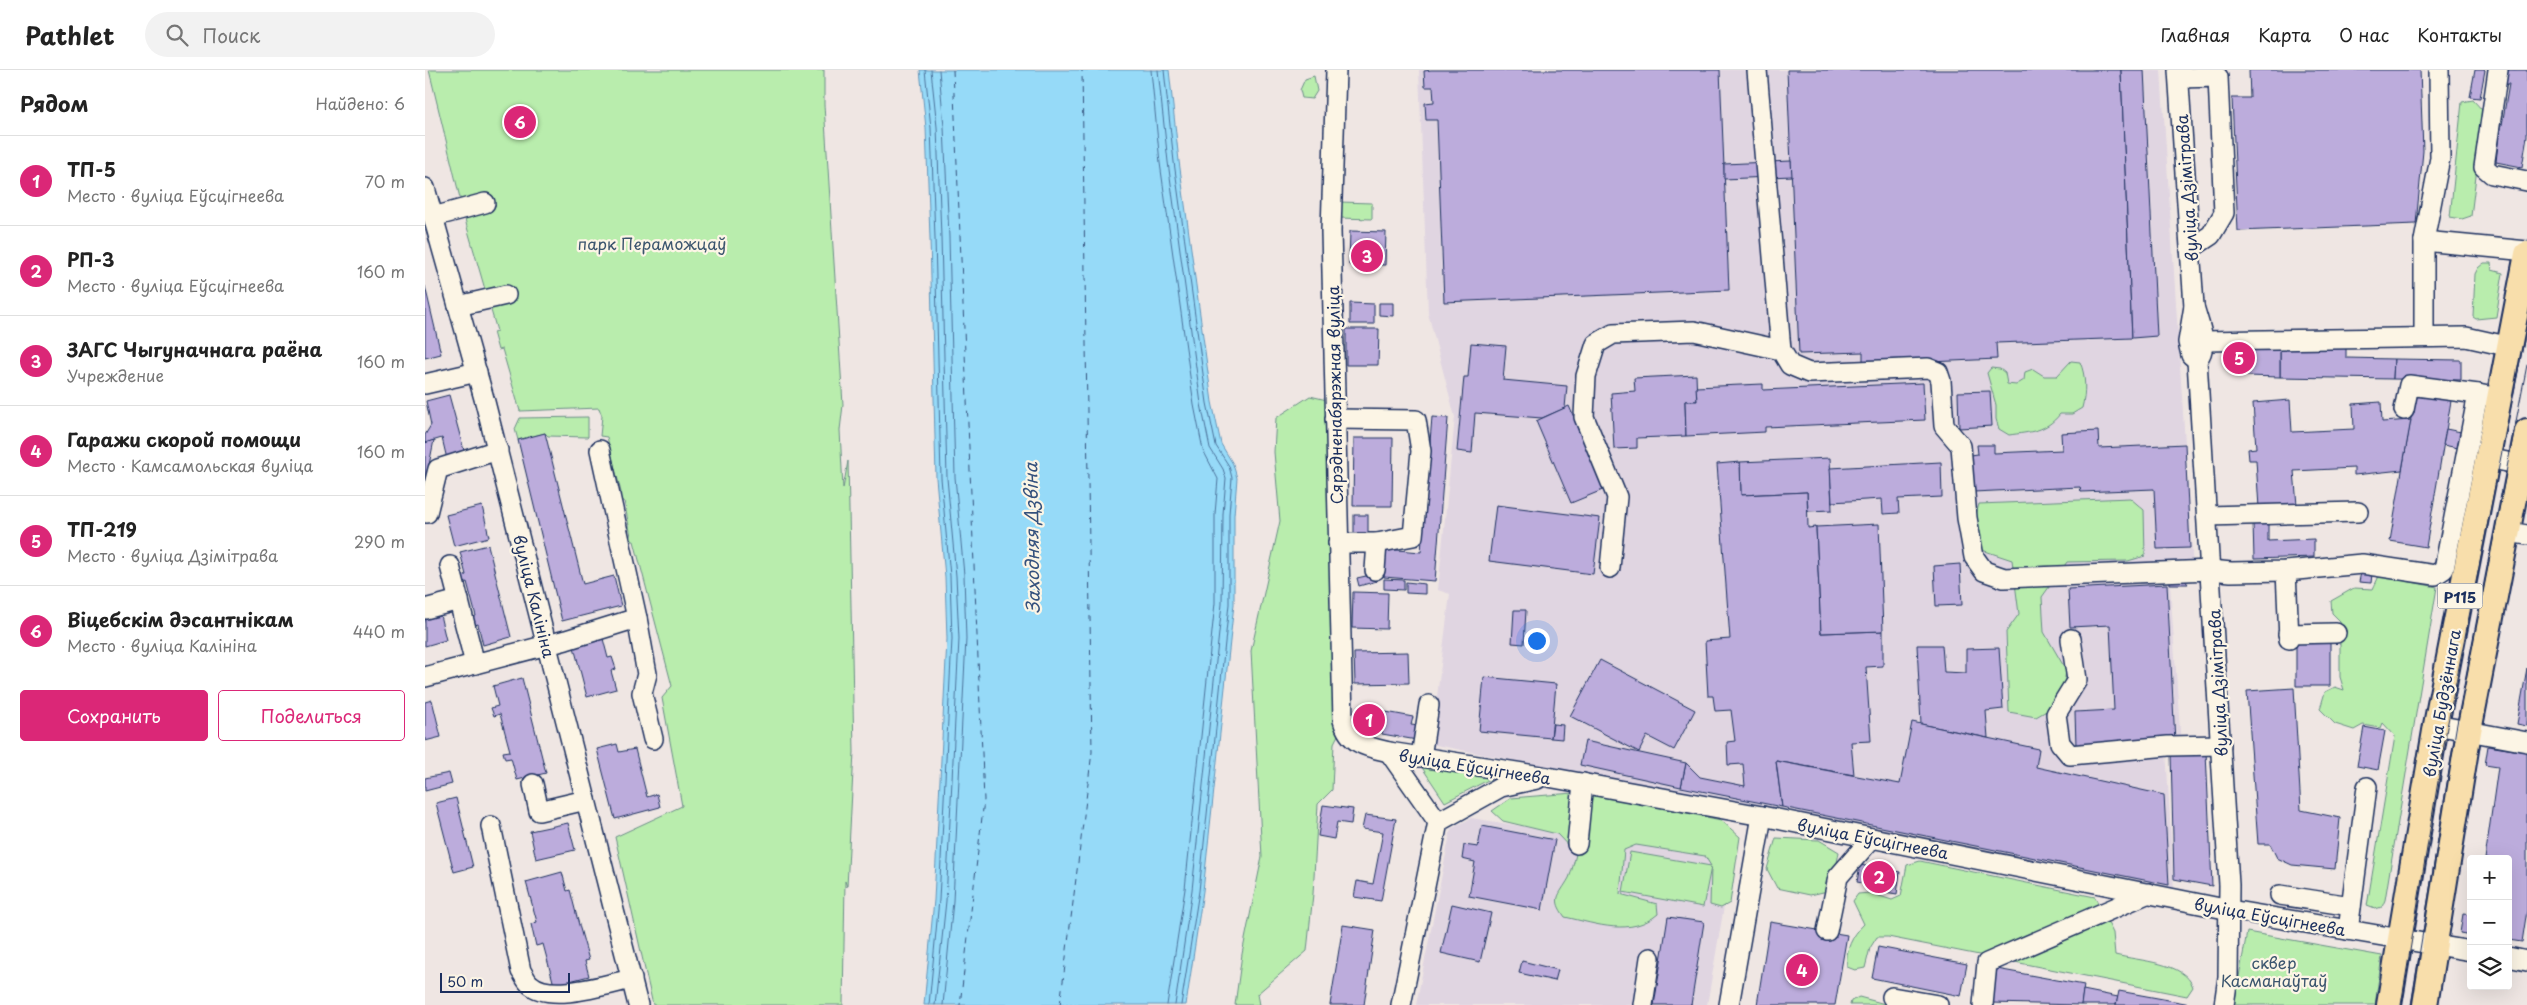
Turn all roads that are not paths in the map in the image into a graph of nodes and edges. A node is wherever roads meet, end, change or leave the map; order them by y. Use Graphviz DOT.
graph roads {
  1 [pos="1336,70"];
  2 [pos="1757,70"];
  3 [pos="2439,70"];
  4 [pos="2498,70"];
  5 [pos="2179,74"];
  6 [pos="2527,181"];
  7 [pos="425,188"];
  8 [pos="485,203"];
  9 [pos="429,210"];
  10 [pos="2424,242"];
  11 [pos="2190,249"];
  12 [pos="2527,253"];
  13 [pos="506,295"];
  14 [pos="458,306"];
  15 [pos="2193,306"];
  16 [pos="2425,337"];
  17 [pos="2203,341"];
  18 [pos="2511,347"];
  19 [pos="1781,350"];
  20 [pos="2197,360"];
  21 [pos="477,372"];
  22 [pos="425,384"];
  23 [pos="2488,396"];
  24 [pos="2404,410"];
  25 [pos="1335,419"];
  26 [pos="2527,431"];
  27 [pos="498,450"];
  28 [pos="600,450"];
  29 [pos="2487,458"];
  30 [pos="2524,465"];
  31 [pos="2357,512"];
  32 [pos="427,513"];
  33 [pos="2207,516"];
  34 [pos="2518,534"];
  35 [pos="1338,542"];
  36 [pos="1377,543"];
  37 [pos="450,566"];
  38 [pos="1610,568"];
  39 [pos="1375,570"];
  40 [pos="2211,570"];
  41 [pos="2286,571"];
  42 [pos="459,600"];
  43 [pos="425,609"];
  44 [pos="637,618"];
  45 [pos="2336,633"];
  46 [pos="2071,639"];
  47 [pos="547,645"];
  48 [pos="475,664"];
  49 [pos="425,677"];
  50 [pos="1429,705"];
  51 [pos="1343,720"];
  52 [pos="2436,725"];
  53 [pos="2469,731"];
  54 [pos="653,739"];
  55 [pos="2527,742"];
  56 [pos="2221,745"];
  57 [pos="1389,752"];
  58 [pos="1421,757"];
  59 [pos="1548,776"];
  60 [pos="1583,783"];
  61 [pos="533,784"];
  62 [pos="2367,787"];
  63 [pos="586,800"];
  64 [pos="1761,816"];
  65 [pos="1438,822"];
  66 [pos="491,826"];
  67 [pos="1872,838"];
  68 [pos="1577,844"];
  69 [pos="2149,893"];
  70 [pos="2280,896"];
  71 [pos="2351,906"];
  72 [pos="2230,910"];
  73 [pos="2348,930"];
  74 [pos="1827,931"];
  75 [pos="2417,941"];
  76 [pos="2467,950"];
  77 [pos="1650,958"];
  78 [pos="2512,959"];
  79 [pos="2527,961"];
  80 [pos="632,979"];
  81 [pos="1892,997"];
  82 [pos="638,1005"];
  83 [pos="1401,1005"];
  84 [pos="1643,1005"];
  85 [pos="1729,1005"];
  86 [pos="1938,1005"];
  87 [pos="1983,1005"];
  88 [pos="2224,1005"];
  89 [pos="2389,1005"];
  90 [pos="2425,1005"];
  1 -- 25 [label="street, Сярэдненабярэжная вуліца"];
  2 -- 19 [label="street"];
  3 -- 10 [label="street"];
  4 -- 6 [label="street"];
  5 -- 11 [label="street, вуліца Дзімітрава"];
  5 -- 11 [label="street"];
  7 -- 9 [label="street, вуліца Калініна"];
  8 -- 9 [label="street"];
  9 -- 14 [label="street, вуліца Калініна"];
  10 -- 12 [label="street"];
  10 -- 16 [label="street"];
  11 -- 15 [label="street, вуліца Дзімітрава"];
  12 -- 18 [label="main road, вуліца Будзённага / Р115"];
  13 -- 14 [label="street"];
  14 -- 21 [label="street, вуліца Калініна"];
  15 -- 17 [label="street, вуліца Дзімітрава"];
  15 -- 20 [label="street, вуліца Дзімітрава"];
  16 -- 17 [label="street"];
  16 -- 18 [label="street"];
  17 -- 20 [label="street, вуліца Дзімітрава"];
  18 -- 23 [label="main road, вуліца Будзённага / Р115"];
  19 -- 38 [label="street"];
  19 -- 40 [label="street"];
  20 -- 33 [label="street, вуліца Дзімітрава"];
  21 -- 22 [label="street"];
  21 -- 27 [label="street, вуліца Калініна"];
  23 -- 24 [label="street"];
  23 -- 29 [label="main road, вуліца Будзённага / Р115"];
  23 -- 41 [label="street"];
  25 -- 35 [label="street, Сярэдненабярэжная вуліца"];
  25 -- 36 [label="street"];
  26 -- 30 [label="main road, вуліца Будзённага / Р115"];
  27 -- 32 [label="street"];
  27 -- 47 [label="street, вуліца Калініна"];
  28 -- 44 [label="street"];
  29 -- 30 [label="street"];
  29 -- 52 [label="main road, вуліца Будзённага / Р115"];
  30 -- 34 [label="main road, вуліца Будзённага / Р115"];
  31 -- 33 [label="street"];
  33 -- 40 [label="street, вуліца Дзімітрава"];
  34 -- 53 [label="main road, вуліца Будзённага / Р115"];
  35 -- 36 [label="street"];
  35 -- 51 [label="street, Сярэдненабярэжная вуліца"];
  36 -- 39 [label="street"];
  37 -- 42 [label="street"];
  40 -- 41 [label="street"];
  40 -- 56 [label="street, вуліца Дзімітрава"];
  41 -- 45 [label="street"];
  42 -- 43 [label="street"];
  42 -- 48 [label="street"];
  44 -- 47 [label="street"];
  44 -- 54 [label="street"];
  46 -- 56 [label="street"];
  47 -- 48 [label="street"];
  47 -- 63 [label="street, вуліца Калініна"];
  48 -- 49 [label="street"];
  50 -- 58 [label="street"];
  51 -- 57 [label="street, вуліца Еўсцігнеева"];
  52 -- 53 [label="street"];
  52 -- 75 [label="main road, вуліца Будзённага / Р115"];
  53 -- 55 [label="street"];
  53 -- 75 [label="main road, вуліца Будзённага / Р115"];
  56 -- 72 [label="street, вуліца Дзімітрава"];
  57 -- 58 [label="street, вуліца Еўсцігнеева"];
  57 -- 65 [label="street"];
  58 -- 59 [label="street, вуліца Еўсцігнеева"];
  59 -- 60 [label="street, вуліца Еўсцігнеева"];
  59 -- 65 [label="street"];
  60 -- 64 [label="street, вуліца Еўсцігнеева"];
  60 -- 68 [label="street"];
  61 -- 63 [label="street"];
  62 -- 71 [label="street"];
  63 -- 80 [label="street, вуліца Калініна"];
  64 -- 67 [label="street, вуліца Еўсцігнеева"];
  64 -- 85 [label="street"];
  65 -- 83 [label="street"];
  66 -- 80 [label="street"];
  67 -- 69 [label="street, вуліца Еўсцігнеева"];
  67 -- 74 [label="street"];
  69 -- 72 [label="street, вуліца Еўсцігнеева"];
  69 -- 87 [label="street"];
  70 -- 71 [label="street"];
  71 -- 73 [label="street"];
  72 -- 73 [label="street, вуліца Еўсцігнеева"];
  72 -- 88 [label="street, вуліца Дзімітрава"];
  73 -- 75 [label="street, вуліца Еўсцігнеева"];
  75 -- 76 [label="street, вуліца Еўсцігнеева"];
  75 -- 89 [label="main road, вуліца Будзённага / Р115"];
  75 -- 90 [label="main road, вуліца Будзённага / Р115"];
  77 -- 84 [label="street"];
  78 -- 79 [label="street"];
  80 -- 82 [label="street, вуліца Калініна"];
  81 -- 86 [label="street"];
}
